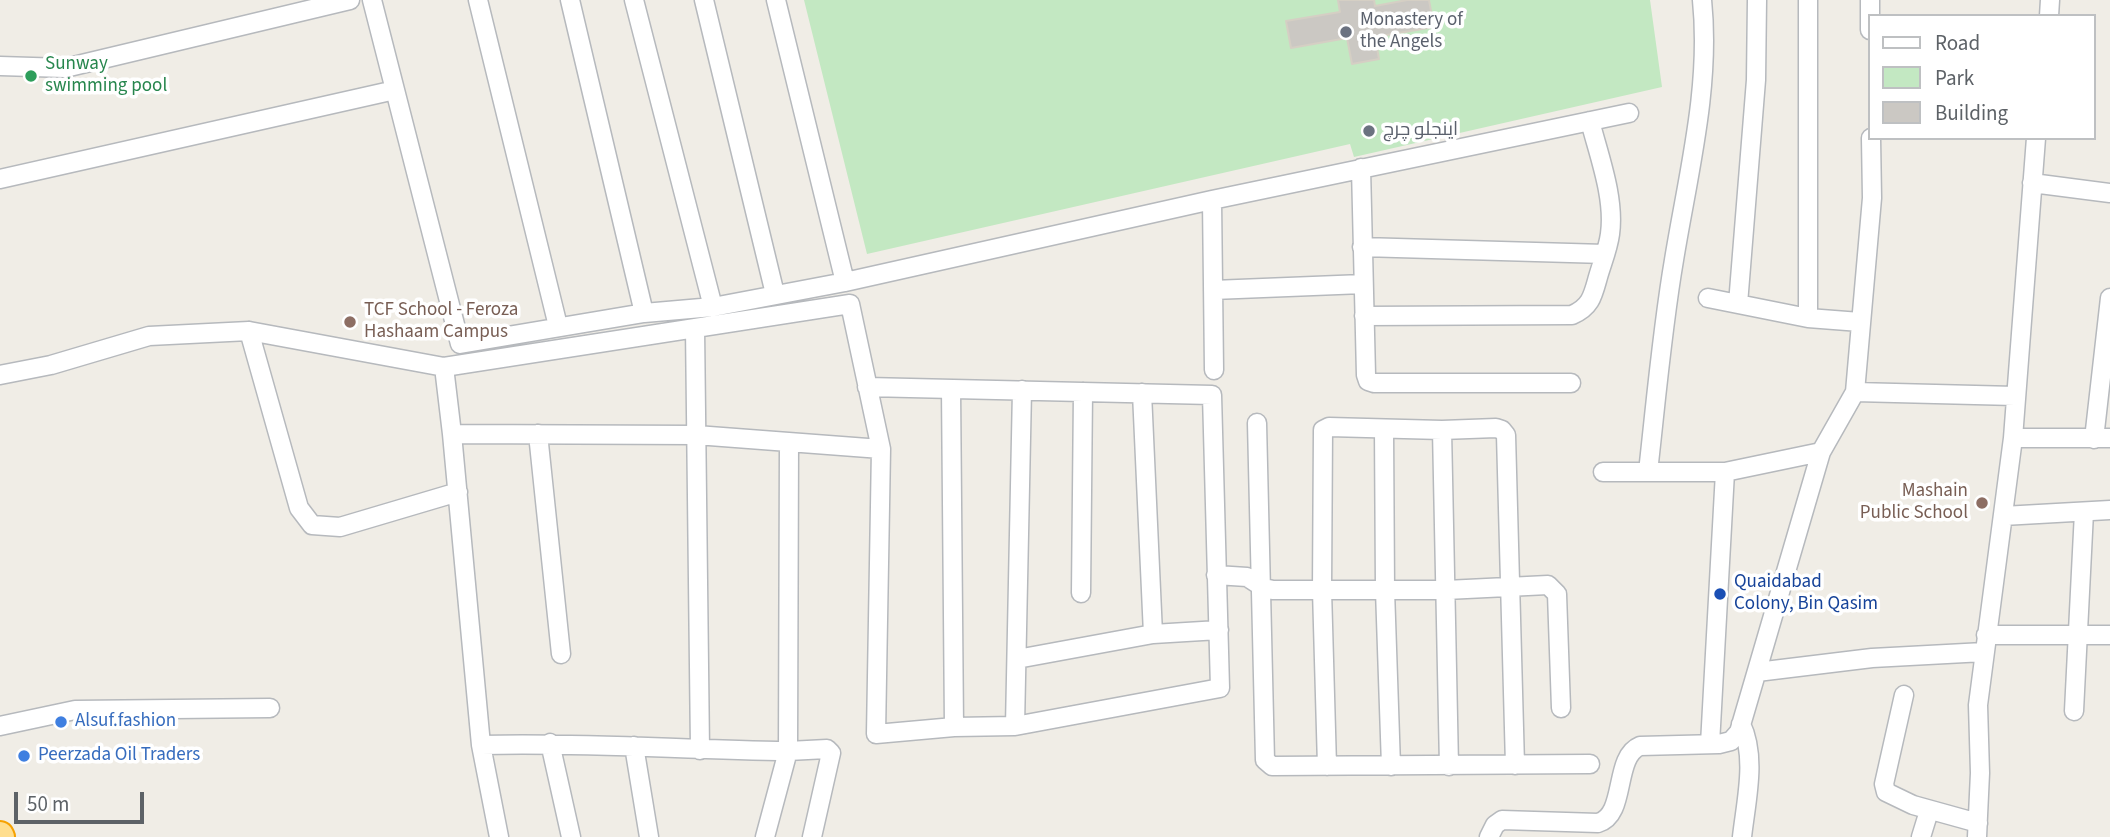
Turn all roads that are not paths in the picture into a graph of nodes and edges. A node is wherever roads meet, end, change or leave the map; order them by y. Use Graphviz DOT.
graph roads {
  1 [pos="350,0"];
  2 [pos="372,0"];
  3 [pos="478,0"];
  4 [pos="570,0"];
  5 [pos="634,0"];
  6 [pos="704,0"];
  7 [pos="776,0"];
  8 [pos="1702,0"];
  9 [pos="1757,0"];
  10 [pos="1808,0"];
  11 [pos="0,66"];
  12 [pos="395,90"];
  13 [pos="1629,113"];
  14 [pos="1590,121"];
  15 [pos="1871,140"];
  16 [pos="2036,140"];
  17 [pos="1361,169"];
  18 [pos="0,179"];
  19 [pos="2032,183"];
  20 [pos="2110,193"];
  21 [pos="1212,200"];
  22 [pos="1362,247"];
  23 [pos="1605,254"];
  24 [pos="845,282"];
  25 [pos="1363,284"];
  26 [pos="1213,290"];
  27 [pos="775,294"];
  28 [pos="1708,298"];
  29 [pos="2110,298"];
  30 [pos="1738,304"];
  31 [pos="713,307"];
  32 [pos="644,313"];
  33 [pos="1364,316"];
  34 [pos="1808,318"];
  35 [pos="1860,322"];
  36 [pos="558,326"];
  37 [pos="695,328"];
  38 [pos="249,331"];
  39 [pos="443,367"];
  40 [pos="1214,370"];
  41 [pos="0,375"];
  42 [pos="1571,383"];
  43 [pos="867,387"];
  44 [pos="951,389"];
  45 [pos="1022,390"];
  46 [pos="1083,392"];
  47 [pos="1855,392"];
  48 [pos="1142,393"];
  49 [pos="2015,396"];
  50 [pos="1257,423"];
  51 [pos="1384,429"];
  52 [pos="1442,430"];
  53 [pos="452,434"];
  54 [pos="538,434"];
  55 [pos="696,435"];
  56 [pos="2102,438"];
  57 [pos="2013,439"];
  58 [pos="789,442"];
  59 [pos="881,450"];
  60 [pos="1821,452"];
  61 [pos="1603,472"];
  62 [pos="1648,472"];
  63 [pos="1725,472"];
  64 [pos="457,492"];
  65 [pos="2110,510"];
  66 [pos="2084,512"];
  67 [pos="2003,516"];
  68 [pos="1216,575"];
  69 [pos="1260,586"];
  70 [pos="1512,588"];
  71 [pos="1322,590"];
  72 [pos="1385,590"];
  73 [pos="1446,590"];
  74 [pos="1081,593"];
  75 [pos="1219,631"];
  76 [pos="1153,634"];
  77 [pos="2077,634"];
  78 [pos="2110,635"];
  79 [pos="1985,643"];
  80 [pos="561,654"];
  81 [pos="1017,659"];
  82 [pos="1757,672"];
  83 [pos="1904,695"];
  84 [pos="270,708"];
  85 [pos="1561,708"];
  86 [pos="2074,710"];
  87 [pos="1741,724"];
  88 [pos="0,726"];
  89 [pos="1015,726"];
  90 [pos="954,727"];
  91 [pos="550,743"];
  92 [pos="1710,744"];
  93 [pos="481,745"];
  94 [pos="634,746"];
  95 [pos="700,750"];
  96 [pos="788,751"];
  97 [pos="1590,764"];
  98 [pos="1515,765"];
  99 [pos="1327,766"];
  100 [pos="1391,766"];
  101 [pos="1450,766"];
  102 [pos="1929,811"];
  103 [pos="1978,830"];
  104 [pos="499,837"];
  105 [pos="571,837"];
  106 [pos="649,837"];
  107 [pos="765,837"];
  108 [pos="812,837"];
  109 [pos="1489,837"];
  110 [pos="1742,837"];
  111 [pos="1921,837"];
  1 -- 11 [label="street"];
  2 -- 12 [label="street"];
  3 -- 36 [label="street"];
  4 -- 32 [label="street"];
  5 -- 31 [label="street"];
  6 -- 27 [label="street"];
  7 -- 24 [label="street"];
  8 -- 62 [label="street"];
  9 -- 30 [label="street"];
  10 -- 34 [label="street"];
  12 -- 18 [label="street"];
  12 -- 36 [label="street"];
  13 -- 14 [label="street"];
  14 -- 17 [label="street"];
  14 -- 23 [label="street"];
  15 -- 35 [label="street"];
  16 -- 19 [label="street"];
  17 -- 21 [label="street"];
  17 -- 22 [label="street"];
  19 -- 20 [label="street"];
  19 -- 49 [label="street"];
  21 -- 24 [label="street"];
  21 -- 26 [label="street"];
  22 -- 23 [label="street"];
  22 -- 25 [label="street"];
  23 -- 33 [label="street"];
  24 -- 27 [label="street"];
  25 -- 26 [label="street"];
  25 -- 33 [label="street"];
  26 -- 40 [label="street"];
  27 -- 31 [label="street"];
  28 -- 30 [label="street"];
  29 -- 56 [label="street"];
  30 -- 34 [label="street"];
  31 -- 32 [label="street"];
  32 -- 36 [label="street"];
  33 -- 42 [label="street"];
  34 -- 35 [label="street"];
  35 -- 47 [label="street"];
  37 -- 39 [label="street"];
  37 -- 43 [label="street"];
  37 -- 55 [label="street"];
  38 -- 39 [label="street"];
  38 -- 41 [label="street"];
  38 -- 64 [label="street"];
  39 -- 53 [label="street"];
  43 -- 44 [label="street"];
  43 -- 59 [label="street"];
  44 -- 45 [label="street"];
  44 -- 90 [label="street"];
  45 -- 46 [label="street"];
  45 -- 81 [label="street"];
  46 -- 48 [label="street"];
  46 -- 74 [label="street"];
  47 -- 49 [label="street"];
  47 -- 60 [label="street"];
  48 -- 68 [label="street"];
  48 -- 76 [label="street"];
  49 -- 57 [label="street"];
  50 -- 69 [label="street"];
  51 -- 52 [label="street"];
  51 -- 71 [label="street"];
  51 -- 72 [label="street"];
  52 -- 70 [label="street"];
  52 -- 73 [label="street"];
  53 -- 54 [label="street"];
  53 -- 64 [label="street"];
  54 -- 55 [label="street"];
  54 -- 80 [label="street"];
  55 -- 58 [label="street"];
  55 -- 95 [label="street"];
  56 -- 57 [label="street"];
  57 -- 67 [label="street"];
  58 -- 59 [label="street"];
  58 -- 96 [label="street"];
  59 -- 90 [label="street"];
  60 -- 63 [label="street"];
  60 -- 82 [label="street"];
  61 -- 62 [label="street"];
  62 -- 63 [label="street"];
  63 -- 92 [label="street"];
  64 -- 93 [label="street"];
  65 -- 66 [label="street"];
  66 -- 67 [label="street"];
  66 -- 77 [label="street"];
  67 -- 79 [label="street"];
  68 -- 69 [label="street"];
  68 -- 75 [label="street"];
  69 -- 71 [label="street"];
  69 -- 99 [label="street"];
  70 -- 73 [label="street"];
  70 -- 85 [label="street"];
  70 -- 98 [label="street"];
  71 -- 72 [label="street"];
  71 -- 99 [label="street"];
  72 -- 73 [label="street"];
  72 -- 100 [label="street"];
  73 -- 101 [label="street"];
  75 -- 76 [label="street"];
  75 -- 89 [label="street"];
  76 -- 81 [label="street"];
  77 -- 78 [label="street"];
  77 -- 79 [label="street"];
  77 -- 86 [label="street"];
  79 -- 82 [label="street"];
  79 -- 103 [label="street"];
  81 -- 89 [label="street"];
  82 -- 87 [label="street"];
  83 -- 102 [label="street"];
  84 -- 88 [label="street"];
  87 -- 92 [label="street"];
  87 -- 110 [label="street"];
  89 -- 90 [label="street"];
  91 -- 93 [label="street"];
  91 -- 94 [label="street"];
  91 -- 105 [label="street"];
  92 -- 109 [label="street"];
  93 -- 104 [label="street"];
  94 -- 95 [label="street"];
  94 -- 106 [label="street"];
  95 -- 96 [label="street"];
  96 -- 107 [label="street"];
  96 -- 108 [label="street"];
  97 -- 98 [label="street"];
  98 -- 101 [label="street"];
  99 -- 100 [label="street"];
  100 -- 101 [label="street"];
  102 -- 103 [label="street"];
  102 -- 111 [label="street"];
}
